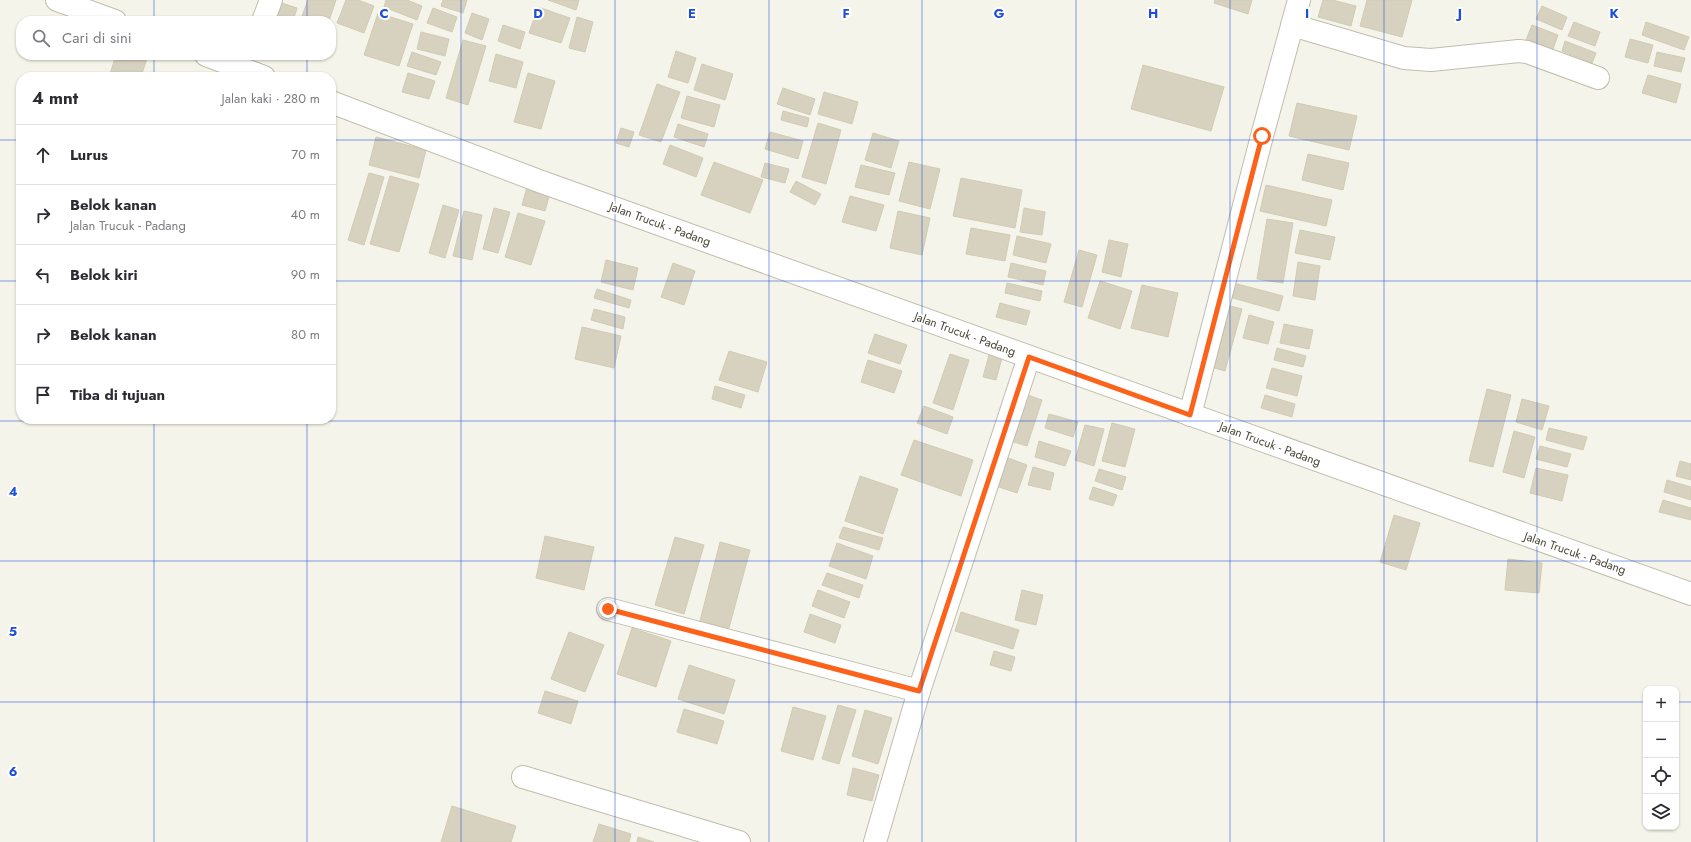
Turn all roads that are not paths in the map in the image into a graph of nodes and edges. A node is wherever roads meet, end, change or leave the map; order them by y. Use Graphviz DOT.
graph roads {
  1 [pos="57,0"];
  2 [pos="271,0"];
  3 [pos="1299,0"];
  4 [pos="101,16"];
  5 [pos="265,16"];
  6 [pos="1292,25"];
  7 [pos="225,60"];
  8 [pos="252,67"];
  9 [pos="1598,78"];
  10 [pos="336,104"];
  11 [pos="1029,357"];
  12 [pos="1190,415"];
  13 [pos="1691,594"];
  14 [pos="608,609"];
  15 [pos="919,691"];
  16 [pos="523,777"];
  17 [pos="739,842"];
  18 [pos="875,842"];
  1 -- 4 [label="street"];
  2 -- 5 [label="street"];
  3 -- 6 [label="street"];
  6 -- 9 [label="street"];
  6 -- 12 [label="street"];
  7 -- 8 [label="street"];
  10 -- 11 [label="street, Jalan Trucuk - Padang"];
  11 -- 12 [label="street, Jalan Trucuk - Padang"];
  11 -- 15 [label="street"];
  12 -- 13 [label="street, Jalan Trucuk - Padang"];
  14 -- 15 [label="street"];
  15 -- 18 [label="street"];
  16 -- 17 [label="street"];
}
